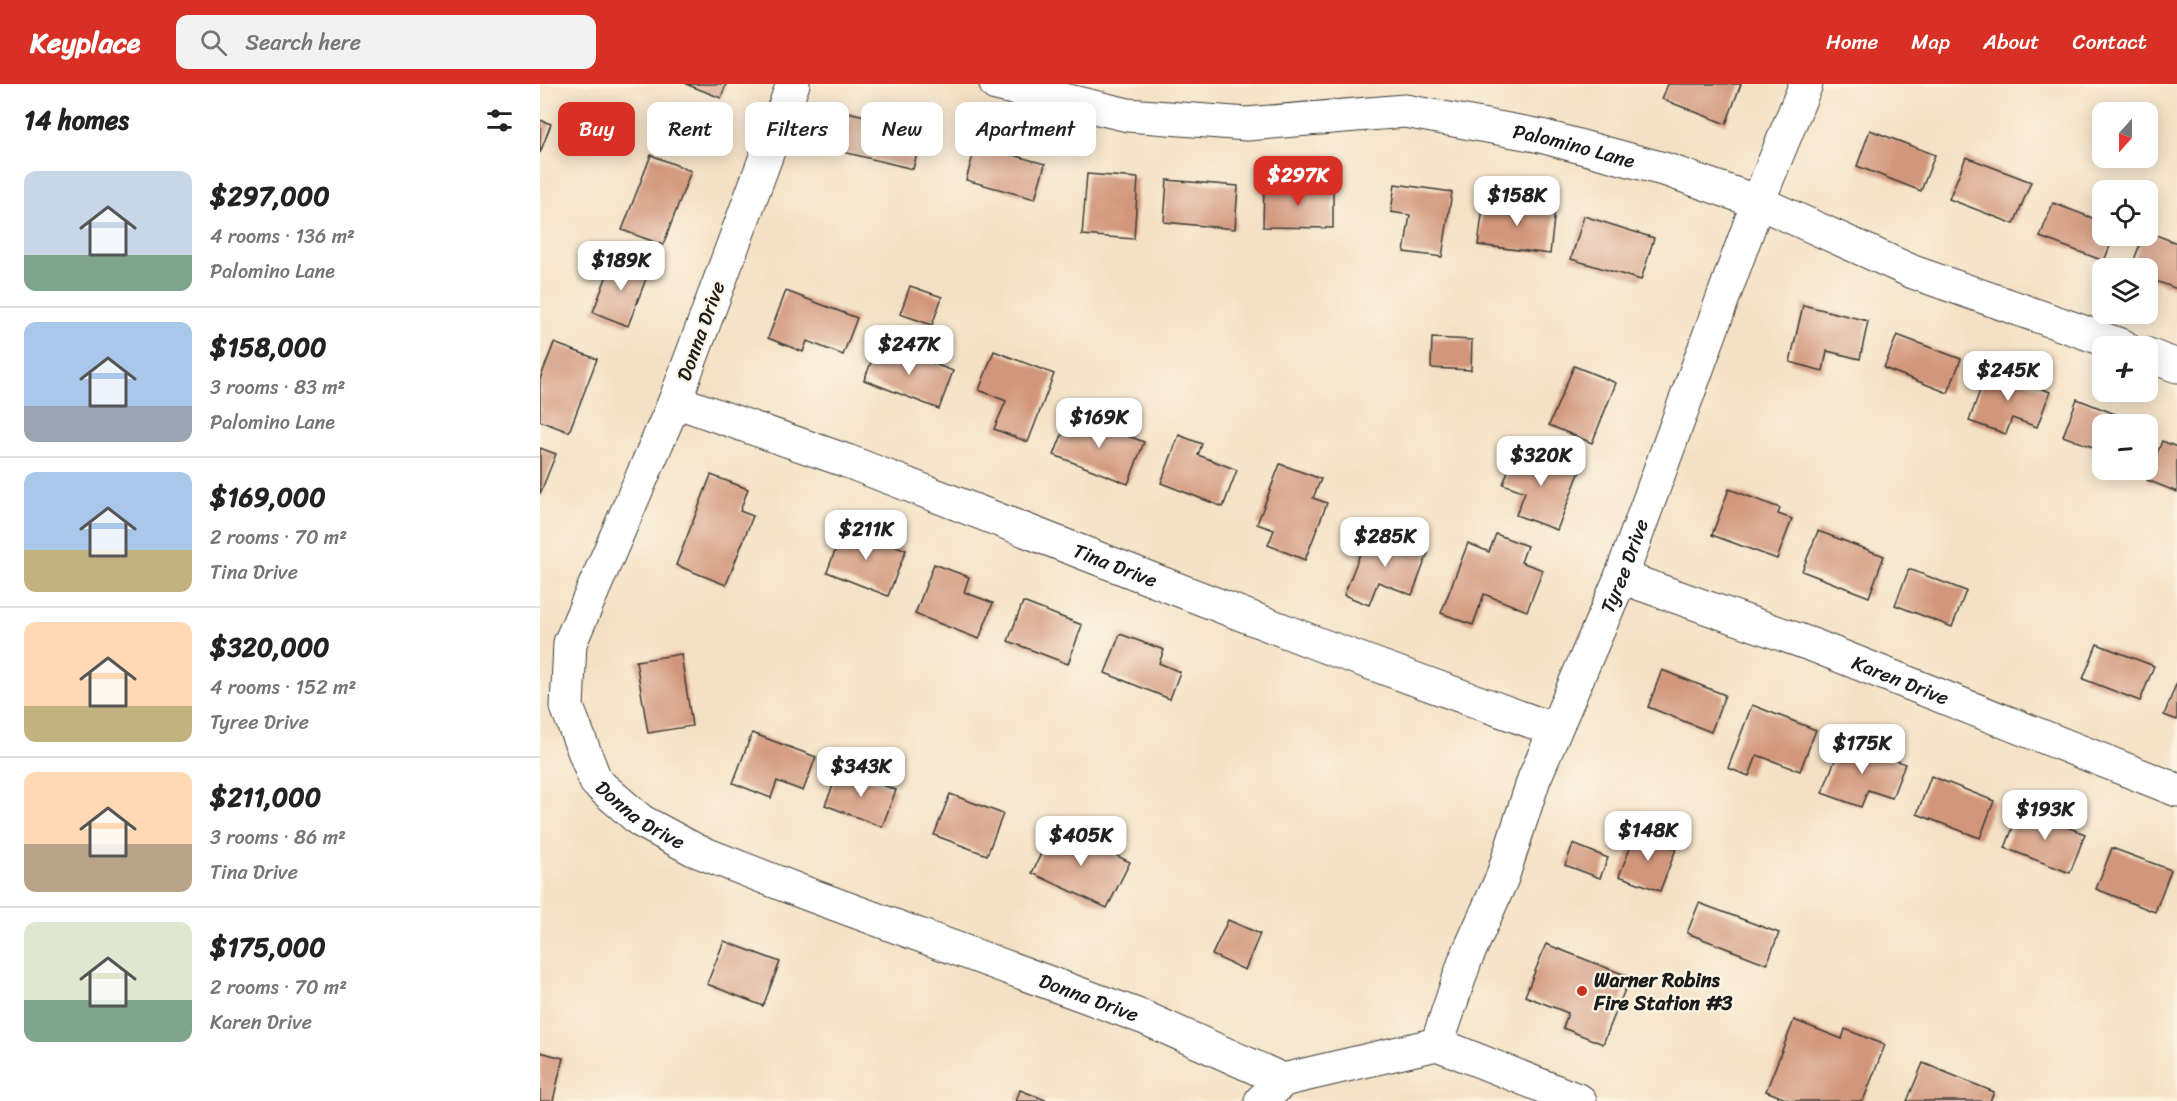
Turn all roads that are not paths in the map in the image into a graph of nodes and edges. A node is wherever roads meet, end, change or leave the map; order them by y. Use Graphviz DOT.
graph roads {
  1 [pos="793,84"];
  2 [pos="996,84"];
  3 [pos="1806,84"];
  4 [pos="1758,202"];
  5 [pos="2095,336"];
  6 [pos="2158,359"];
  7 [pos="2177,366"];
  8 [pos="675,401"];
  9 [pos="1621,577"];
  10 [pos="1555,730"];
  11 [pos="2177,790"];
  12 [pos="1437,1044"];
  13 [pos="1272,1091"];
  14 [pos="1580,1101"];
  1 -- 8 [label="street, Donna Drive"];
  2 -- 4 [label="street, Palomino Lane"];
  3 -- 4 [label="street, Tyree Drive"];
  4 -- 5 [label="street, Palomino Lane"];
  4 -- 9 [label="street, Tyree Drive"];
  6 -- 7 [label="street"];
  8 -- 10 [label="street, Tina Drive"];
  8 -- 13 [label="street, Donna Drive"];
  9 -- 10 [label="street, Tyree Drive"];
  9 -- 11 [label="street, Karen Drive"];
  10 -- 12 [label="street, Tyree Drive"];
  12 -- 13 [label="street"];
  12 -- 14 [label="street"];
}
